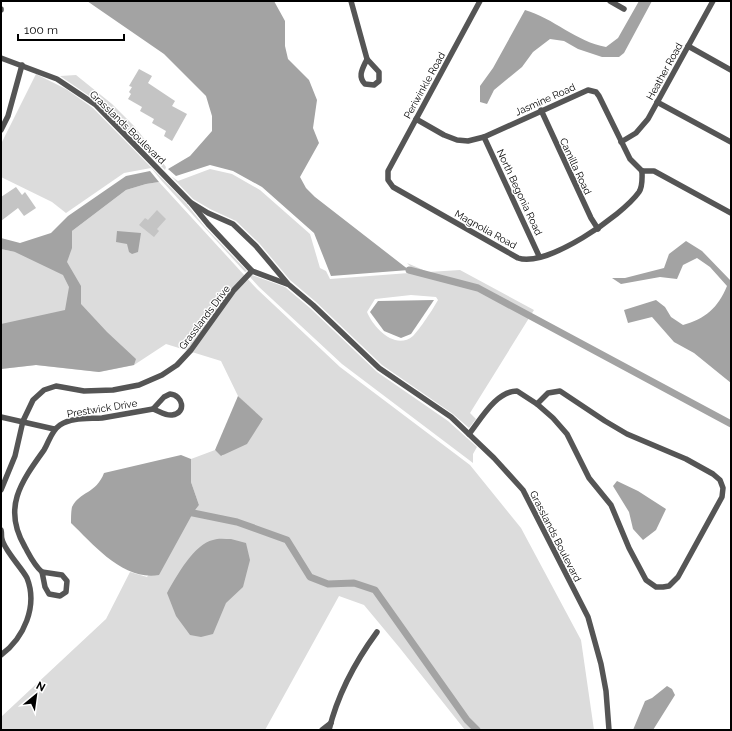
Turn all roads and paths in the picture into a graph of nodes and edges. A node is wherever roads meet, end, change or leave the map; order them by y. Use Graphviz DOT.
graph roads {
  1 [pos="351,1"];
  2 [pos="480,1"];
  3 [pos="610,1"];
  4 [pos="713,1"];
  5 [pos="624,9"];
  6 [pos="688,46"];
  7 [pos="1,58"];
  8 [pos="366,59"];
  9 [pos="22,65"];
  10 [pos="731,70"];
  11 [pos="657,102"];
  12 [pos="541,110"];
  13 [pos="416,119"];
  14 [pos="1,130"];
  15 [pos="484,137"];
  16 [pos="621,142"];
  17 [pos="731,142"];
  18 [pos="642,171"];
  19 [pos="388,178"];
  20 [pos="190,202"];
  21 [pos="731,213"];
  22 [pos="598,229"];
  23 [pos="539,256"];
  24 [pos="252,271"];
  25 [pos="288,284"];
  26 [pos="537,404"];
  27 [pos="153,409"];
  28 [pos="1,417"];
  29 [pos="23,421"];
  30 [pos="54,429"];
  31 [pos="469,434"];
  32 [pos="1,490"];
  33 [pos="1,530"];
  34 [pos="1,540"];
  35 [pos="42,572"];
  36 [pos="377,632"];
  37 [pos="1,655"];
  38 [pos="331,723"];
  39 [pos="322,730"];
  40 [pos="329,730"];
  41 [pos="609,730"];
  1 -- 8 [label="street"];
  2 -- 13 [label="street, Periwinkle Road"];
  3 -- 5 [label="street"];
  4 -- 6 [label="street, Heather Road"];
  6 -- 10 [label="street"];
  6 -- 11 [label="street, Heather Road"];
  7 -- 9 [label="street, Grasslands Boulevard"];
  8 -- 8 [label="street"];
  9 -- 14 [label="street"];
  9 -- 20 [label="street, Grasslands Boulevard"];
  11 -- 16 [label="street, Heather Road"];
  11 -- 17 [label="street"];
  12 -- 15 [label="street, Jasmine Road"];
  12 -- 16 [label="street, Jasmine Road"];
  12 -- 22 [label="street, Camilla Road"];
  13 -- 15 [label="street, Jasmine Road"];
  13 -- 19 [label="street, Periwinkle Road"];
  15 -- 23 [label="street, North Begonia Road"];
  16 -- 18 [label="street, Jasmine Road"];
  18 -- 21 [label="street"];
  18 -- 22 [label="street, Magnolia Road"];
  19 -- 23 [label="street, Magnolia Road"];
  20 -- 24 [label="street, Grasslands Boulevard"];
  20 -- 25 [label="street, Grasslands Boulevard"];
  22 -- 23 [label="street, Magnolia Road"];
  24 -- 25 [label="street, Grasslands Boulevard"];
  24 -- 29 [label="street, Grasslands Drive"];
  25 -- 31 [label="street, Grasslands Boulevard"];
  26 -- 26 [label="street"];
  26 -- 31 [label="street"];
  27 -- 27 [label="street, Prestwick Drive"];
  27 -- 30 [label="street, Prestwick Drive"];
  28 -- 29 [label="street"];
  29 -- 30 [label="street"];
  29 -- 32 [label="street, Grasslands Drive"];
  30 -- 35 [label="street"];
  31 -- 41 [label="street, Grasslands Boulevard"];
  33 -- 34 [label="street"];
  34 -- 37 [label="street"];
  35 -- 35 [label="street"];
  36 -- 38 [label="street"];
  38 -- 39 [label="street"];
  38 -- 40 [label="street"];
}
